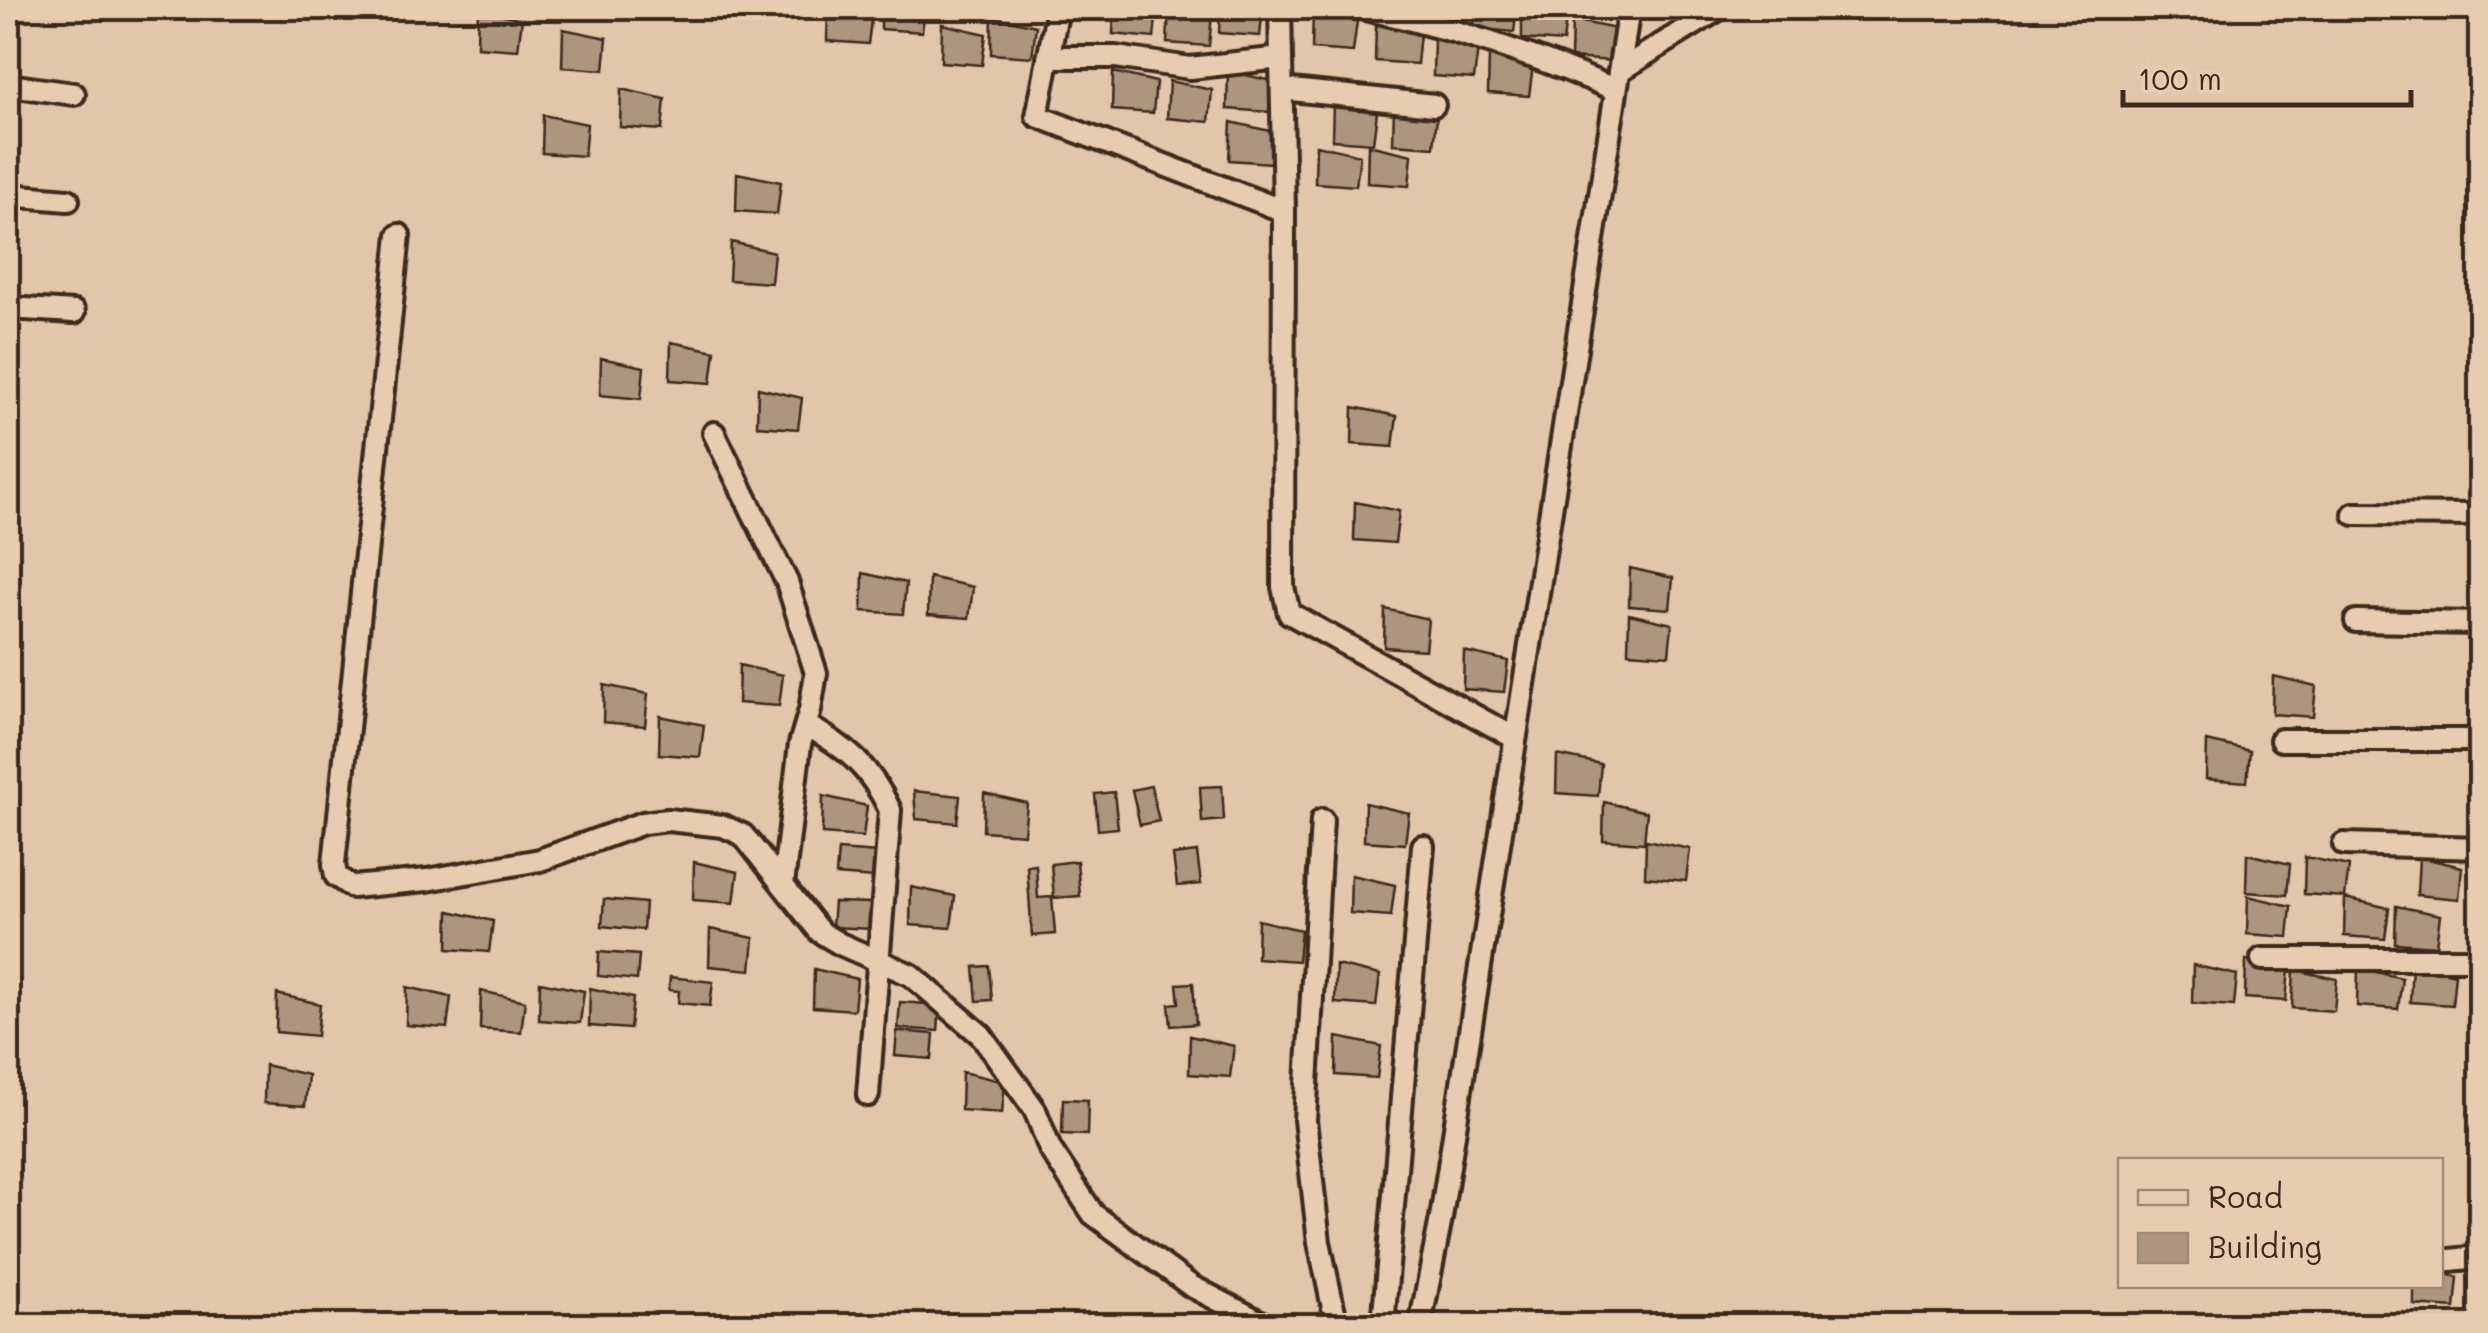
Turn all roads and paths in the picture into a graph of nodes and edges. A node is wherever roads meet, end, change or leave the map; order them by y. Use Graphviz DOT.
graph roads {
  1 [pos="1058,8"];
  2 [pos="1280,8"];
  3 [pos="1362,8"];
  4 [pos="1628,8"];
  5 [pos="1720,8"];
  6 [pos="1048,57"];
  7 [pos="1282,58"];
  8 [pos="1617,81"];
  9 [pos="8,85"];
  10 [pos="1282,88"];
  11 [pos="74,94"];
  12 [pos="1434,105"];
  13 [pos="8,195"];
  14 [pos="68,200"];
  15 [pos="1284,210"];
  16 [pos="398,234"];
  17 [pos="8,308"];
  18 [pos="74,312"];
  19 [pos="714,433"];
  20 [pos="2354,514"];
  21 [pos="2480,515"];
  22 [pos="2356,620"];
  23 [pos="2480,623"];
  24 [pos="806,725"];
  25 [pos="1515,738"];
  26 [pos="2281,740"];
  27 [pos="2480,740"];
  28 [pos="1322,820"];
  29 [pos="2344,844"];
  30 [pos="1423,846"];
  31 [pos="2480,848"];
  32 [pos="783,885"];
  33 [pos="2262,959"];
  34 [pos="2480,959"];
  35 [pos="879,962"];
  36 [pos="868,1095"];
  37 [pos="2480,1257"];
  38 [pos="2443,1261"];
  39 [pos="1268,1326"];
  40 [pos="1337,1326"];
  41 [pos="1383,1326"];
  42 [pos="1420,1326"];
  1 -- 6 [label="street"];
  2 -- 7 [label="street"];
  3 -- 8 [label="street"];
  4 -- 8 [label="street"];
  5 -- 8 [label="street"];
  6 -- 7 [label="street"];
  6 -- 15 [label="street"];
  7 -- 10 [label="street"];
  8 -- 25 [label="street"];
  9 -- 11 [label="street"];
  10 -- 12 [label="street"];
  10 -- 15 [label="street"];
  13 -- 14 [label="street"];
  15 -- 25 [label="street"];
  16 -- 32 [label="street"];
  17 -- 18 [label="street"];
  19 -- 24 [label="street"];
  20 -- 21 [label="street"];
  22 -- 23 [label="street"];
  24 -- 32 [label="street"];
  24 -- 35 [label="street"];
  25 -- 42 [label="street"];
  26 -- 27 [label="street"];
  28 -- 40 [label="street"];
  29 -- 31 [label="street"];
  30 -- 41 [label="street"];
  32 -- 35 [label="street"];
  33 -- 34 [label="street"];
  35 -- 36 [label="street"];
  35 -- 39 [label="street"];
  37 -- 38 [label="street"];
}
